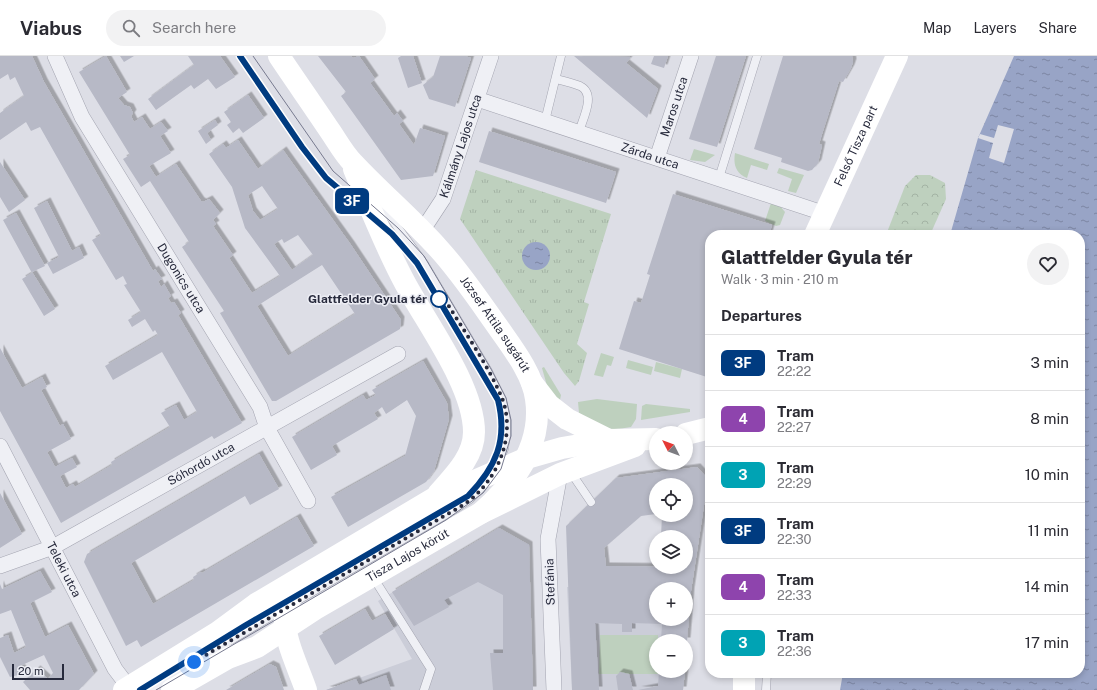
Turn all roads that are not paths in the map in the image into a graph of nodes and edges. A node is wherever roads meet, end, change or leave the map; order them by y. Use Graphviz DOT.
graph roads {
  1 [pos="55,56"];
  2 [pos="279,56"];
  3 [pos="491,56"];
  4 [pos="561,56"];
  5 [pos="691,56"];
  6 [pos="758,56"];
  7 [pos="897,56"];
  8 [pos="556,79"];
  9 [pos="477,99"];
  10 [pos="545,121"];
  11 [pos="579,132"];
  12 [pos="657,158"];
  13 [pos="351,162"];
  14 [pos="719,178"];
  15 [pos="823,213"];
  16 [pos="817,230"];
  17 [pos="422,231"];
  18 [pos="398,354"];
  19 [pos="532,383"];
  20 [pos="267,428"];
  21 [pos="705,429"];
  22 [pos="693,432"];
  23 [pos="474,433"];
  24 [pos="649,439"];
  25 [pos="609,440"];
  26 [pos="649,441"];
  27 [pos="0,446"];
  28 [pos="526,458"];
  29 [pos="494,472"];
  30 [pos="559,475"];
  31 [pos="515,479"];
  32 [pos="433,499"];
  33 [pos="308,501"];
  34 [pos="591,502"];
  35 [pos="481,513"];
  36 [pos="53,547"];
  37 [pos="0,566"];
  38 [pos="312,573"];
  39 [pos="372,576"];
  40 [pos="287,606"];
  41 [pos="285,630"];
  42 [pos="744,678"];
  43 [pos="767,678"];
  44 [pos="133,689"];
  45 [pos="172,690"];
  46 [pos="306,690"];
  47 [pos="424,690"];
  48 [pos="554,690"];
  49 [pos="744,690"];
  50 [pos="766,690"];
  1 -- 20 [label="street, Dugonics utca"];
  2 -- 13 [label="street, József Attila sugárút"];
  3 -- 9 [label="street, Kálmány Lajos utca"];
  4 -- 8 [label="lane"];
  5 -- 12 [label="street, Maros utca"];
  6 -- 14 [label="lane"];
  7 -- 15 [label="street, Felső Tisza part"];
  8 -- 10 [label="lane"];
  8 -- 11 [label="lane"];
  9 -- 10 [label="street, Zárda utca"];
  9 -- 17 [label="street, Kálmány Lajos utca"];
  10 -- 11 [label="street, Zárda utca"];
  11 -- 12 [label="street, Zárda utca"];
  12 -- 14 [label="street, Zárda utca"];
  13 -- 17 [label="street, József Attila sugárút"];
  13 -- 23 [label="street, József Attila sugárút"];
  13 -- 29 [label="lane, Tisza Lajos körút"];
  14 -- 15 [label="street, Zárda utca"];
  15 -- 16 [label="street, Felső Tisza part"];
  17 -- 19 [label="street, József Attila sugárút"];
  18 -- 20 [label="street, Sóhordó utca"];
  19 -- 25 [label="street"];
  19 -- 28 [label="street, József Attila sugárút"];
  20 -- 33 [label="street, Dugonics utca"];
  20 -- 36 [label="street, Sóhordó utca"];
  21 -- 22 [label="street"];
  23 -- 29 [label="street"];
  23 -- 32 [label="street, József Attila sugárút"];
  24 -- 25 [label="street, Tisza Lajos körút"];
  25 -- 28 [label="street, Tisza Lajos körút"];
  26 -- 30 [label="street, Tisza Lajos körút"];
  27 -- 36 [label="street, Teleki utca"];
  28 -- 29 [label="street, Tisza Lajos körút"];
  28 -- 31 [label="street, József Attila sugárút"];
  29 -- 31 [label="street"];
  29 -- 32 [label="street, Tisza Lajos körút"];
  29 -- 40 [label="lane, Tisza Lajos körút"];
  30 -- 31 [label="street"];
  30 -- 34 [label="lane"];
  30 -- 35 [label="street, Tisza Lajos körút"];
  30 -- 48 [label="street, Stefánia"];
  31 -- 35 [label="street, József Attila sugárút"];
  32 -- 38 [label="street, Tisza Lajos körút"];
  35 -- 39 [label="street, Tisza Lajos körút"];
  36 -- 37 [label="street, Sóhordó utca"];
  36 -- 44 [label="street, Teleki utca"];
  38 -- 40 [label="street"];
  38 -- 44 [label="street, Tisza Lajos körút"];
  39 -- 41 [label="street, Tisza Lajos körút"];
  39 -- 47 [label="lane"];
  40 -- 41 [label="street"];
  40 -- 44 [label="lane, Tisza Lajos körút"];
  41 -- 45 [label="street, Tisza Lajos körút"];
  41 -- 46 [label="street"];
  42 -- 49 [label="street"];
  43 -- 50 [label="lane"];
}
